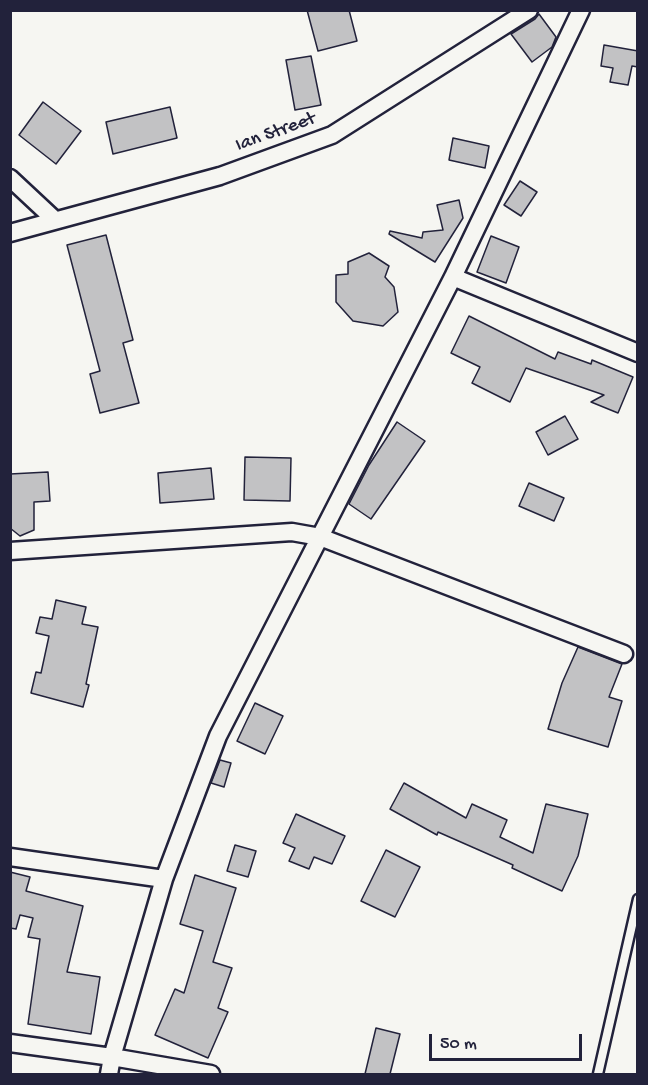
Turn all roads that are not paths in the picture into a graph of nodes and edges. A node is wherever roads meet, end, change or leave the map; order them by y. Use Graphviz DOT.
graph roads {
  1 [pos="530,10"];
  2 [pos="581,10"];
  3 [pos="10,178"];
  4 [pos="55,220"];
  5 [pos="10,233"];
  6 [pos="453,277"];
  7 [pos="638,353"];
  8 [pos="320,537"];
  9 [pos="10,551"];
  10 [pos="624,654"];
  11 [pos="10,857"];
  12 [pos="164,879"];
  13 [pos="638,899"];
  14 [pos="10,1043"];
  15 [pos="112,1057"];
  16 [pos="109,1074"];
  17 [pos="211,1074"];
  18 [pos="598,1074"];
  1 -- 4 [label="street, Ian Street"];
  2 -- 6 [label="street"];
  3 -- 4 [label="street"];
  4 -- 5 [label="street, Ian Street"];
  6 -- 7 [label="street"];
  6 -- 8 [label="street"];
  8 -- 9 [label="street"];
  8 -- 10 [label="street"];
  8 -- 12 [label="street"];
  11 -- 12 [label="street"];
  12 -- 15 [label="street"];
  13 -- 18 [label="lane"];
  14 -- 15 [label="street"];
  15 -- 16 [label="street"];
  15 -- 17 [label="street"];
}
